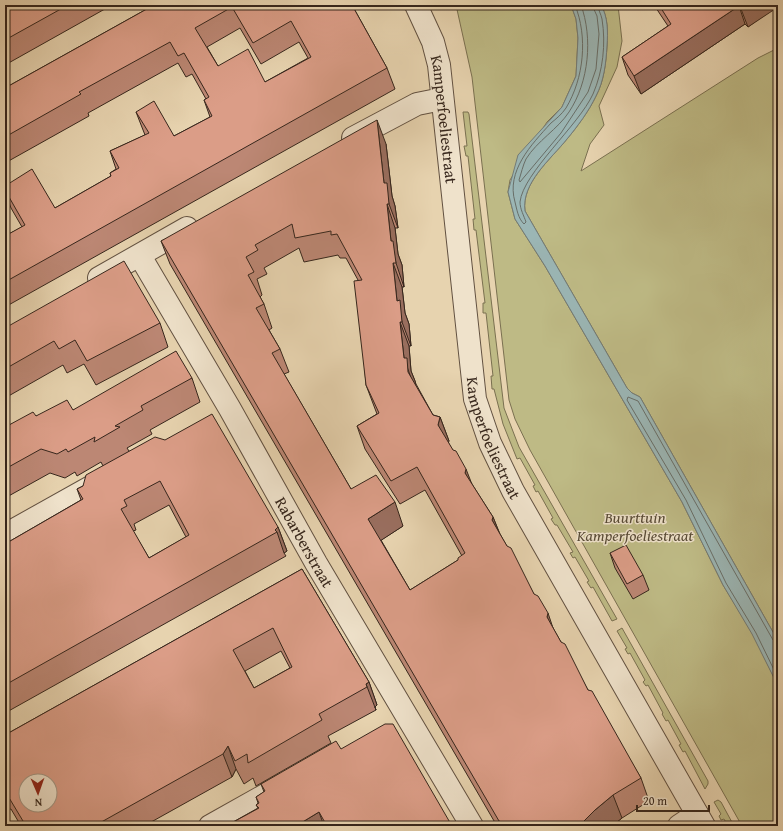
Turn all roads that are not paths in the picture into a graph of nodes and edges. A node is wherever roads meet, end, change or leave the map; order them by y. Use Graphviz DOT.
graph roads {
  1 [pos="416,5"];
  2 [pos="442,100"];
  3 [pos="334,148"];
  4 [pos="205,218"];
  5 [pos="140,256"];
  6 [pos="78,290"];
  7 [pos="230,409"];
  8 [pos="209,420"];
  9 [pos="119,471"];
  10 [pos="5,535"];
  11 [pos="316,563"];
  12 [pos="295,575"];
  13 [pos="406,715"];
  14 [pos="386,727"];
  15 [pos="303,774"];
  16 [pos="700,820"];
  17 [pos="210,826"];
  18 [pos="472,826"];
  19 [pos="679,826"];
  1 -- 2 [label="street, Kamperfoeliestraat"];
  2 -- 3 [label="street"];
  2 -- 16 [label="street, Kamperfoeliestraat"];
  4 -- 5 [label="street"];
  5 -- 6 [label="street"];
  5 -- 7 [label="street, Rabarberstraat"];
  7 -- 8 [label="street"];
  7 -- 11 [label="street, Rabarberstraat"];
  9 -- 10 [label="street"];
  11 -- 12 [label="street"];
  11 -- 13 [label="street, Rabarberstraat"];
  13 -- 14 [label="street"];
  13 -- 18 [label="street, Rabarberstraat"];
  15 -- 17 [label="street"];
  16 -- 19 [label="street"];
}
